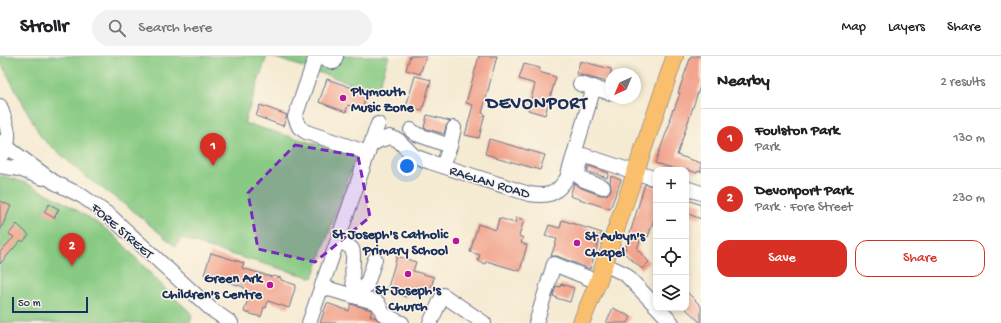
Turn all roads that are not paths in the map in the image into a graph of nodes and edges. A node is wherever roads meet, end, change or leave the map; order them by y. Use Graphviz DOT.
graph roads {
  1 [pos="316,56"];
  2 [pos="336,56"];
  3 [pos="675,56"];
  4 [pos="580,84"];
  5 [pos="594,87"];
  6 [pos="605,91"];
  7 [pos="0,106"];
  8 [pos="378,124"];
  9 [pos="454,128"];
  10 [pos="411,130"];
  11 [pos="450,146"];
  12 [pos="2,148"];
  13 [pos="370,149"];
  14 [pos="0,166"];
  15 [pos="443,166"];
  16 [pos="635,172"];
  17 [pos="653,178"];
  18 [pos="54,182"];
  19 [pos="603,188"];
  20 [pos="689,189"];
  21 [pos="701,193"];
  22 [pos="338,241"];
  23 [pos="375,259"];
  24 [pos="604,264"];
  25 [pos="598,282"];
  26 [pos="322,287"];
  27 [pos="653,303"];
  28 [pos="661,311"];
  29 [pos="231,323"];
  30 [pos="309,323"];
  31 [pos="402,323"];
  32 [pos="430,323"];
  33 [pos="484,323"];
  34 [pos="536,323"];
  35 [pos="581,323"];
  36 [pos="672,323"];
  1 -- 2 [label="street"];
  1 -- 13 [label="street"];
  3 -- 16 [label="main road"];
  4 -- 5 [label="street"];
  5 -- 6 [label="street"];
  5 -- 15 [label="street, RAGLAN ROAD"];
  7 -- 12 [label="street"];
  8 -- 13 [label="street"];
  9 -- 11 [label="street"];
  10 -- 11 [label="street"];
  11 -- 15 [label="street"];
  12 -- 18 [label="street, FORE STREET"];
  13 -- 15 [label="street, RAGLAN ROAD"];
  13 -- 22 [label="street"];
  14 -- 18 [label="street"];
  16 -- 17 [label="street"];
  16 -- 19 [label="street"];
  16 -- 24 [label="main road"];
  18 -- 29 [label="street, FORE STREET"];
  20 -- 21 [label="street"];
  22 -- 23 [label="street"];
  22 -- 26 [label="street"];
  24 -- 25 [label="main road"];
  24 -- 27 [label="street"];
  25 -- 34 [label="street"];
  25 -- 35 [label="main road"];
  26 -- 30 [label="street"];
  26 -- 31 [label="street"];
  28 -- 36 [label="street"];
  32 -- 33 [label="street"];
}
